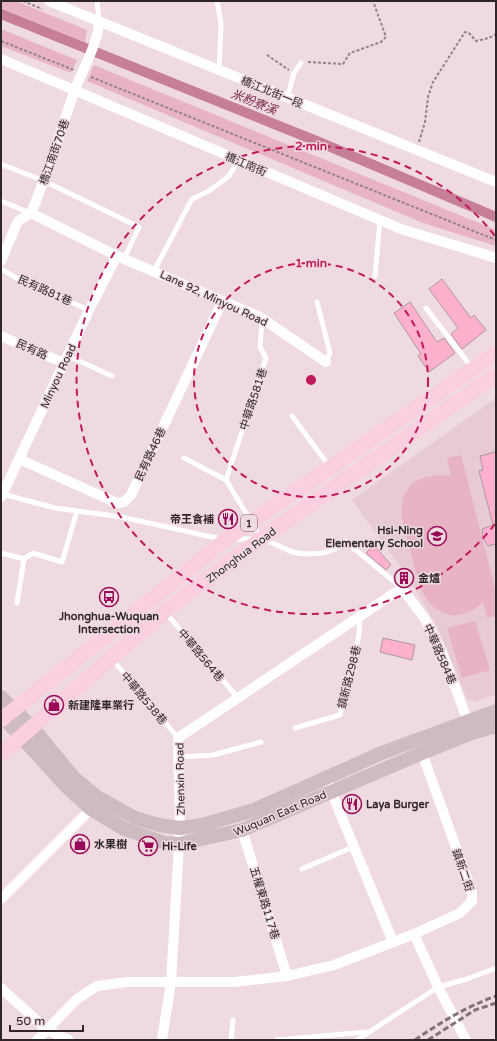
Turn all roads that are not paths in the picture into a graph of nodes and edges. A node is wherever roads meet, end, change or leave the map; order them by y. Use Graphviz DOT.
graph roads {
  1 [pos="48,1"];
  2 [pos="97,1"];
  3 [pos="217,1"];
  4 [pos="99,21"];
  5 [pos="1,59"];
  6 [pos="301,63"];
  7 [pos="219,70"];
  8 [pos="74,90"];
  9 [pos="287,98"];
  10 [pos="238,161"];
  11 [pos="1,164"];
  12 [pos="44,181"];
  13 [pos="496,182"];
  14 [pos="1,200"];
  15 [pos="31,213"];
  16 [pos="380,220"];
  17 [pos="121,257"];
  18 [pos="496,258"];
  19 [pos="1,261"];
  20 [pos="1,269"];
  21 [pos="154,271"];
  22 [pos="375,276"];
  23 [pos="222,302"];
  24 [pos="317,302"];
  25 [pos="426,308"];
  26 [pos="89,310"];
  27 [pos="262,319"];
  28 [pos="1,336"];
  29 [pos="496,353"];
  30 [pos="66,360"];
  31 [pos="326,362"];
  32 [pos="472,369"];
  33 [pos="496,375"];
  34 [pos="112,376"];
  35 [pos="292,416"];
  36 [pos="184,458"];
  37 [pos="19,459"];
  38 [pos="329,467"];
  39 [pos="226,480"];
  40 [pos="1,495"];
  41 [pos="77,511"];
  42 [pos="253,521"];
  43 [pos="262,538"];
  44 [pos="225,540"];
  45 [pos="1,553"];
  46 [pos="24,559"];
  47 [pos="402,588"];
  48 [pos="17,603"];
  49 [pos="165,612"];
  50 [pos="360,617"];
  51 [pos="111,657"];
  52 [pos="1,697"];
  53 [pos="238,698"];
  54 [pos="496,711"];
  55 [pos="5,715"];
  56 [pos="496,726"];
  57 [pos="470,727"];
  58 [pos="295,728"];
  59 [pos="26,732"];
  60 [pos="178,738"];
  61 [pos="261,742"];
  62 [pos="422,753"];
  63 [pos="1,754"];
  64 [pos="180,758"];
  65 [pos="329,784"];
  66 [pos="91,809"];
  67 [pos="180,828"];
  68 [pos="242,830"];
  69 [pos="179,844"];
  70 [pos="353,848"];
  71 [pos="302,869"];
  72 [pos="1,899"];
  73 [pos="414,934"];
  74 [pos="393,942"];
  75 [pos="496,968"];
  76 [pos="287,976"];
  77 [pos="171,982"];
  78 [pos="438,986"];
  79 [pos="1,988"];
  80 [pos="233,1020"];
  81 [pos="47,1030"];
  82 [pos="368,1032"];
  83 [pos="37,1040"];
  84 [pos="69,1040"];
  85 [pos="162,1040"];
  86 [pos="232,1040"];
  87 [pos="277,1040"];
  88 [pos="357,1040"];
  89 [pos="466,1040"];
  1 -- 4 [label="street, 橋江北街一段"];
  2 -- 4 [label="lane"];
  3 -- 7 [label="lane"];
  4 -- 7 [label="street, 橋江北街一段"];
  4 -- 8 [label="street, 橋江南街70巷"];
  5 -- 8 [label="street, 橋江南街"];
  6 -- 9 [label="lane"];
  7 -- 9 [label="street, 橋江北街一段"];
  8 -- 10 [label="street, 橋江南街"];
  8 -- 12 [label="street, 橋江南街70巷"];
  9 -- 13 [label="street, 橋江北街一段"];
  10 -- 16 [label="street, 橋江南街"];
  10 -- 21 [label="lane"];
  11 -- 12 [label="lane"];
  12 -- 15 [label="street, 橋江南街70巷"];
  12 -- 17 [label="lane"];
  14 -- 15 [label="lane"];
  15 -- 17 [label="street, Lane 92, Minyou Road"];
  15 -- 19 [label="street"];
  16 -- 18 [label="street, 橋江南街"];
  16 -- 22 [label="lane"];
  17 -- 21 [label="street, Lane 92, Minyou Road"];
  17 -- 26 [label="street, Minyou Road"];
  20 -- 26 [label="lane, 民有路81巷"];
  21 -- 23 [label="street, Lane 92, Minyou Road"];
  23 -- 27 [label="street, Lane 92, Minyou Road"];
  23 -- 37 [label="street, 民有路46巷"];
  24 -- 31 [label="lane"];
  25 -- 32 [label="lane"];
  26 -- 30 [label="street, Minyou Road"];
  27 -- 31 [label="street, Lane 92, Minyou Road"];
  27 -- 39 [label="lane, 中華路581巷"];
  28 -- 30 [label="street, 民有路"];
  29 -- 32 [label="main road, Zhonghua Road / 1"];
  30 -- 34 [label="lane"];
  30 -- 37 [label="street, Minyou Road"];
  32 -- 38 [label="main road, Zhonghua Road / 1"];
  33 -- 43 [label="main road, Zhonghua Road / 1"];
  35 -- 38 [label="lane"];
  36 -- 39 [label="lane"];
  37 -- 40 [label="street, Minyou Road"];
  38 -- 42 [label="main road, Zhonghua Road / 1"];
  39 -- 42 [label="lane"];
  40 -- 41 [label="lane"];
  41 -- 44 [label="lane"];
  41 -- 46 [label="lane"];
  42 -- 43 [label="lane"];
  42 -- 44 [label="main road, Zhonghua Road / 1"];
  43 -- 44 [label="lane, 中華路584巷"];
  43 -- 47 [label="lane, 中華路584巷"];
  43 -- 49 [label="main road, Zhonghua Road / 1"];
  44 -- 55 [label="main road, Zhonghua Road / 1"];
  45 -- 46 [label="lane"];
  46 -- 48 [label="lane"];
  47 -- 50 [label="street, Zhenxin Road"];
  47 -- 57 [label="street, 中華路584巷"];
  49 -- 51 [label="main road, Zhonghua Road / 1"];
  49 -- 53 [label="lane, 中華路564巷"];
  50 -- 53 [label="street, Zhenxin Road"];
  50 -- 58 [label="lane, 鎮新路298巷"];
  51 -- 59 [label="main road, Zhonghua Road / 1"];
  51 -- 60 [label="lane, 中華路538巷"];
  52 -- 55 [label="street, Wuquan East Road"];
  53 -- 60 [label="street, Zhenxin Road"];
  54 -- 57 [label="street, Wuquan East Road"];
  55 -- 59 [label="street, Wuquan East Road"];
  56 -- 57 [label="street, Wuquan East Road"];
  57 -- 62 [label="street, Wuquan East Road"];
  57 -- 65 [label="street, Wuquan East Road"];
  59 -- 63 [label="main road, Zhonghua Road / 1"];
  59 -- 66 [label="street, Wuquan East Road"];
  59 -- 67 [label="street, Wuquan East Road"];
  60 -- 64 [label="street, Zhenxin Road"];
  61 -- 64 [label="lane"];
  62 -- 65 [label="street, Wuquan East Road"];
  62 -- 73 [label="street, 鎮新二街"];
  64 -- 67 [label="street, Zhenxin Road"];
  65 -- 67 [label="street, Wuquan East Road"];
  65 -- 68 [label="street, Wuquan East Road"];
  65 -- 70 [label="street"];
  66 -- 69 [label="street, Wuquan East Road"];
  66 -- 72 [label="street"];
  67 -- 69 [label="street, Zhenxin Road"];
  68 -- 69 [label="street, Wuquan East Road"];
  68 -- 76 [label="street, 五權東路117巷"];
  69 -- 77 [label="street, Zhenxin Road"];
  70 -- 71 [label="lane"];
  70 -- 74 [label="street"];
  73 -- 74 [label="street, 鎮新二街"];
  73 -- 78 [label="street"];
  74 -- 76 [label="street, 鎮新二街"];
  75 -- 78 [label="lane"];
  76 -- 77 [label="street, 鎮新二街"];
  77 -- 81 [label="street, 鎮新二街"];
  77 -- 85 [label="street, Zhenxin Road"];
  78 -- 82 [label="lane"];
  78 -- 89 [label="street"];
  79 -- 81 [label="street"];
  80 -- 86 [label="lane"];
  81 -- 83 [label="street, 鎮新二街"];
  81 -- 84 [label="street"];
  82 -- 87 [label="lane"];
  82 -- 88 [label="lane"];
}
